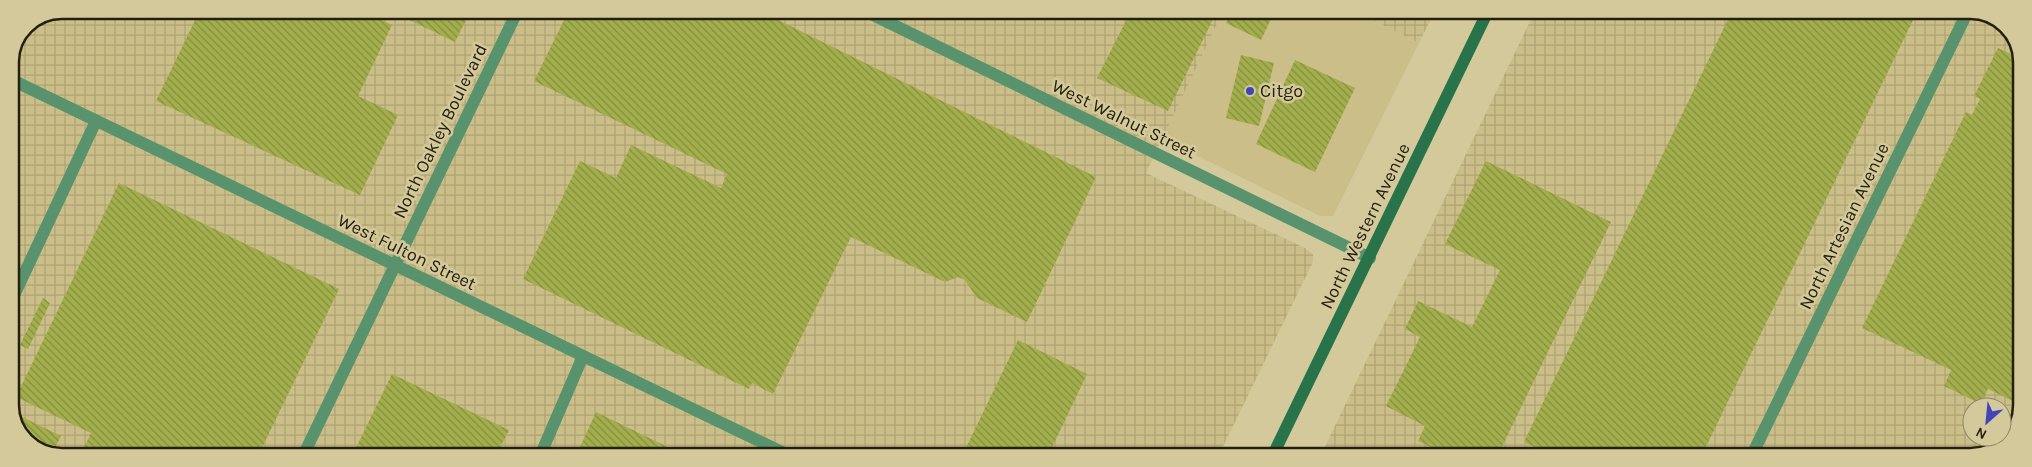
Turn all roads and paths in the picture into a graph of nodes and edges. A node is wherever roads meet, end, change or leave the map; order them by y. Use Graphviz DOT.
graph roads {
  1 [pos="514,19"];
  2 [pos="881,19"];
  3 [pos="1484,19"];
  4 [pos="1964,19"];
  5 [pos="19,84"];
  6 [pos="96,121"];
  7 [pos="1370,258"];
  8 [pos="394,265"];
  9 [pos="19,285"];
  10 [pos="583,356"];
  11 [pos="307,448"];
  12 [pos="543,448"];
  13 [pos="772,448"];
  14 [pos="1276,448"];
  15 [pos="1755,448"];
  1 -- 8 [label="street, North Oakley Boulevard"];
  2 -- 7 [label="street, West Walnut Street"];
  3 -- 7 [label="main road, North Western Avenue"];
  4 -- 15 [label="street, North Artesian Avenue"];
  5 -- 6 [label="street, West Fulton Street"];
  6 -- 8 [label="street, West Fulton Street"];
  6 -- 9 [label="street"];
  7 -- 14 [label="main road, North Western Avenue"];
  8 -- 10 [label="street, West Fulton Street"];
  8 -- 11 [label="street, North Oakley Boulevard"];
  10 -- 12 [label="street"];
  10 -- 13 [label="street, West Fulton Street"];
}
